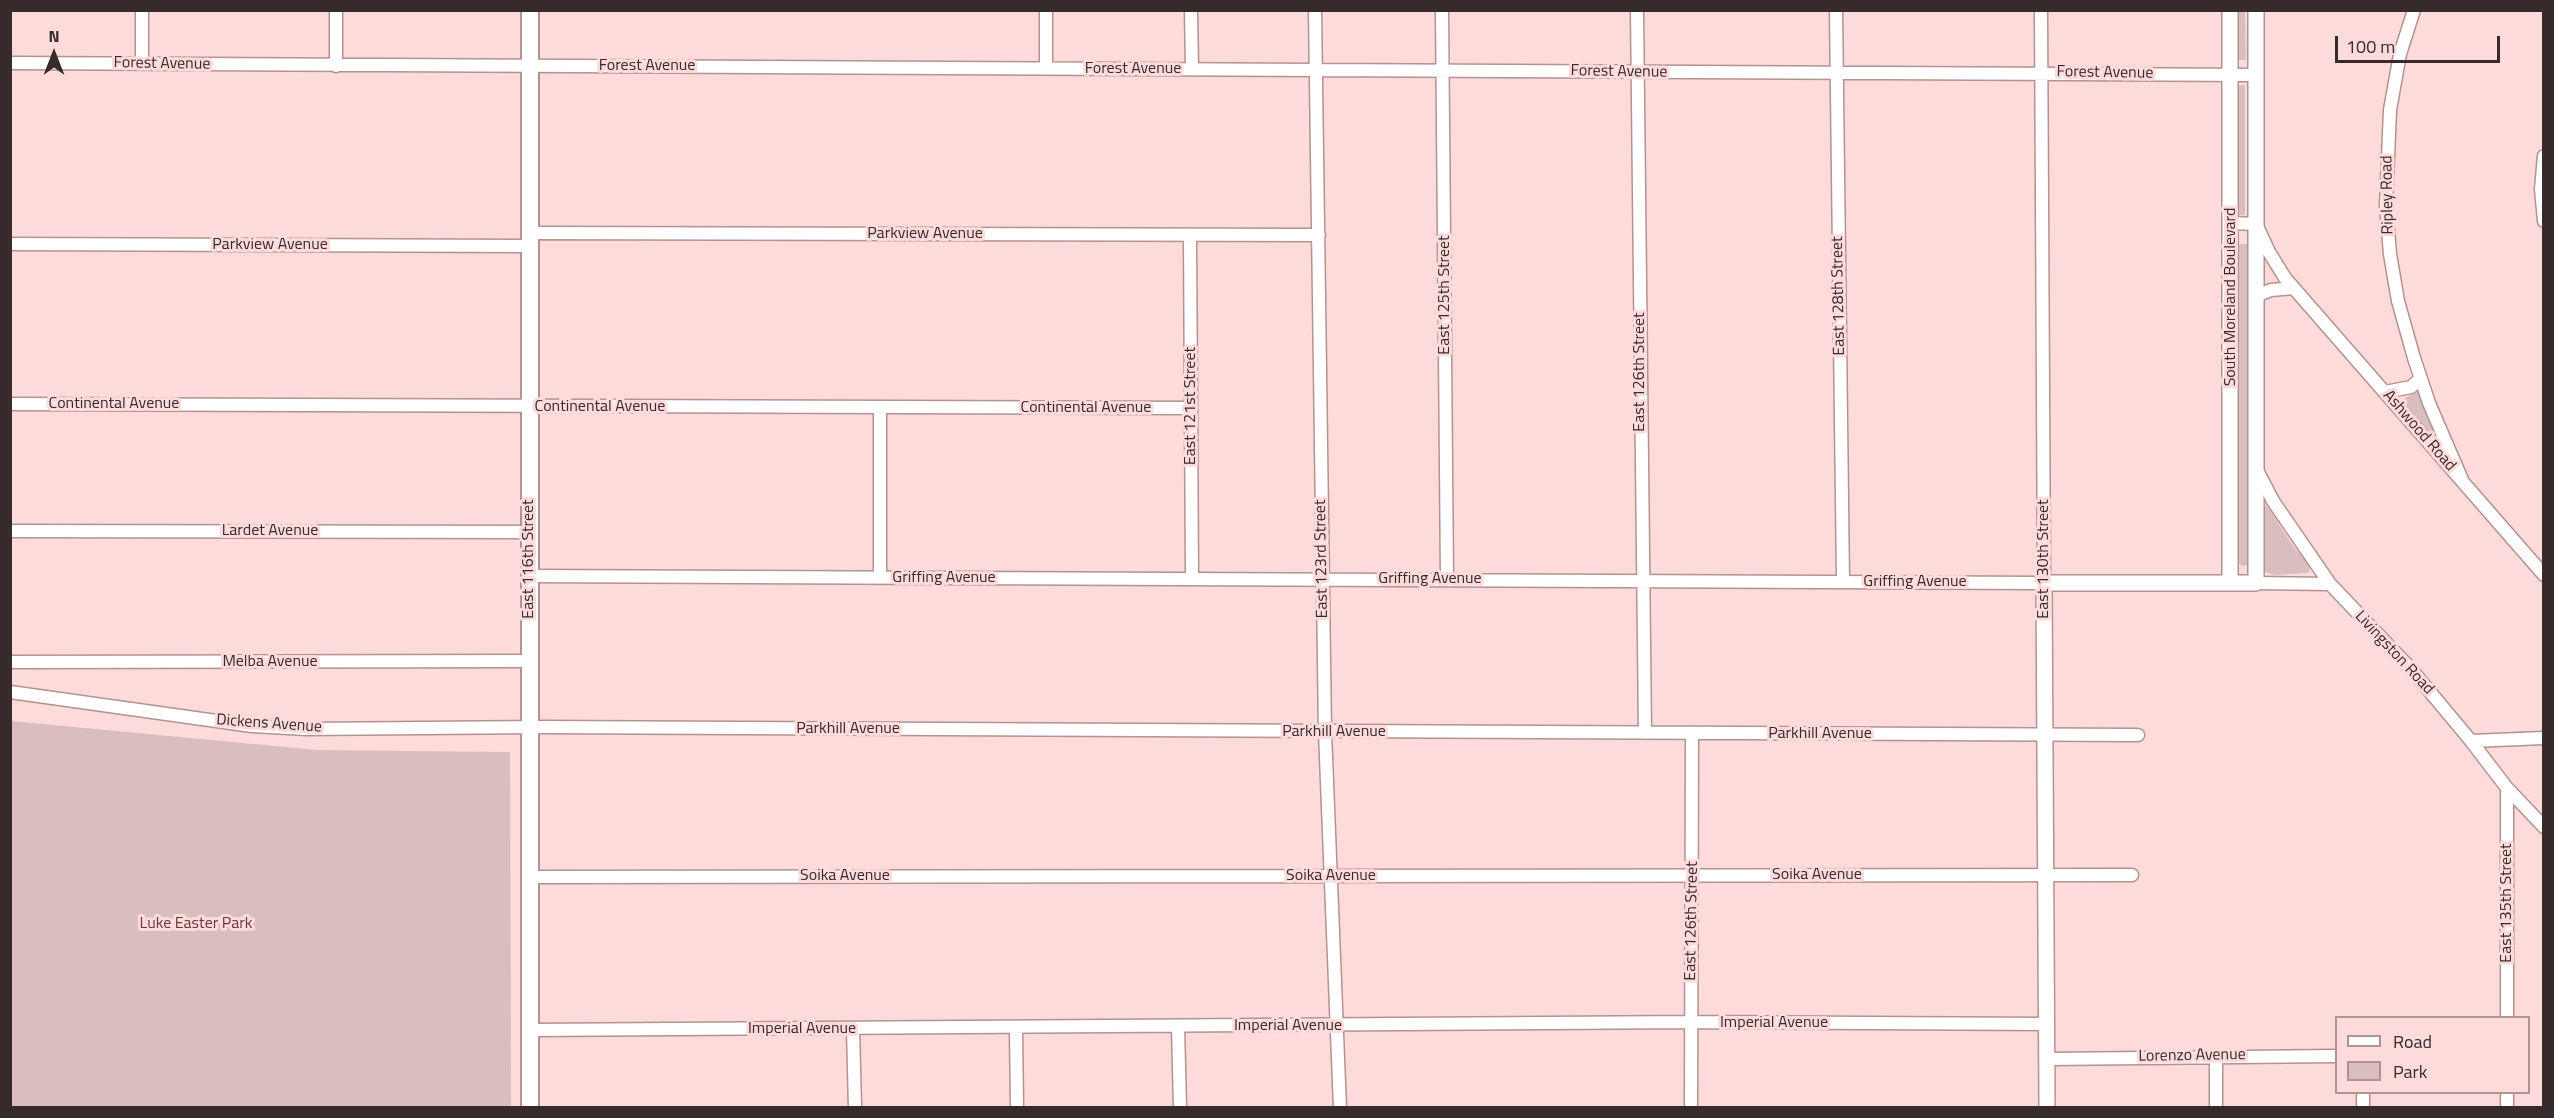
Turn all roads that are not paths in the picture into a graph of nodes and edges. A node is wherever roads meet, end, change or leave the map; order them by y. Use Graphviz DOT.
graph roads {
  1 [pos="142,10"];
  2 [pos="336,10"];
  3 [pos="531,10"];
  4 [pos="1046,10"];
  5 [pos="1191,10"];
  6 [pos="1315,10"];
  7 [pos="1442,10"];
  8 [pos="1637,10"];
  9 [pos="1836,10"];
  10 [pos="2041,10"];
  11 [pos="2230,10"];
  12 [pos="2256,10"];
  13 [pos="2414,10"];
  14 [pos="10,63"];
  15 [pos="142,64"];
  16 [pos="336,66"];
  17 [pos="531,66"];
  18 [pos="1046,68"];
  19 [pos="1192,69"];
  20 [pos="1316,69"];
  21 [pos="1443,69"];
  22 [pos="1638,72"];
  23 [pos="1836,72"];
  24 [pos="2041,72"];
  25 [pos="2231,75"];
  26 [pos="2256,75"];
  27 [pos="2544,156"];
  28 [pos="2544,220"];
  29 [pos="2231,223"];
  30 [pos="2256,224"];
  31 [pos="1190,235"];
  32 [pos="1320,235"];
  33 [pos="530,240"];
  34 [pos="10,244"];
  35 [pos="2294,288"];
  36 [pos="2256,296"];
  37 [pos="2421,378"];
  38 [pos="2385,392"];
  39 [pos="10,404"];
  40 [pos="530,407"];
  41 [pos="880,407"];
  42 [pos="1190,408"];
  43 [pos="2256,469"];
  44 [pos="2463,482"];
  45 [pos="10,531"];
  46 [pos="529,532"];
  47 [pos="2544,575"];
  48 [pos="529,576"];
  49 [pos="880,578"];
  50 [pos="1192,578"];
  51 [pos="1322,579"];
  52 [pos="1447,579"];
  53 [pos="1642,581"];
  54 [pos="1843,582"];
  55 [pos="2044,583"];
  56 [pos="2230,583"];
  57 [pos="2256,583"];
  58 [pos="2330,585"];
  59 [pos="529,661"];
  60 [pos="10,662"];
  61 [pos="10,692"];
  62 [pos="529,728"];
  63 [pos="1325,732"];
  64 [pos="1645,733"];
  65 [pos="1692,734"];
  66 [pos="2045,735"];
  67 [pos="2138,735"];
  68 [pos="2544,738"];
  69 [pos="2471,741"];
  70 [pos="2507,788"];
  71 [pos="2544,827"];
  72 [pos="1693,875"];
  73 [pos="2046,875"];
  74 [pos="2132,875"];
  75 [pos="530,876"];
  76 [pos="1332,876"];
  77 [pos="2507,1016"];
  78 [pos="1691,1022"];
  79 [pos="2047,1024"];
  80 [pos="1178,1026"];
  81 [pos="1337,1026"];
  82 [pos="853,1029"];
  83 [pos="1016,1029"];
  84 [pos="529,1030"];
  85 [pos="2216,1056"];
  86 [pos="2335,1056"];
  87 [pos="2047,1059"];
  88 [pos="530,1107"];
  89 [pos="855,1107"];
  90 [pos="1017,1107"];
  91 [pos="1180,1107"];
  92 [pos="1340,1107"];
  93 [pos="1691,1107"];
  94 [pos="2047,1107"];
  95 [pos="2216,1107"];
  1 -- 15 [label="street"];
  2 -- 16 [label="street"];
  3 -- 17 [label="main road, East 116th Street"];
  4 -- 18 [label="street"];
  5 -- 19 [label="street"];
  6 -- 20 [label="street, East 123rd Street"];
  7 -- 21 [label="street, East 125th Street"];
  8 -- 22 [label="street, East 126th Street"];
  9 -- 23 [label="street, East 128th Street"];
  10 -- 24 [label="street, East 130th Street"];
  11 -- 25 [label="street, South Moreland Boulevard"];
  12 -- 26 [label="street, South Moreland Boulevard"];
  13 -- 37 [label="street, Ripley Road"];
  14 -- 15 [label="street, Forest Avenue"];
  15 -- 16 [label="street, Forest Avenue"];
  16 -- 17 [label="street, Forest Avenue"];
  17 -- 18 [label="street, Forest Avenue"];
  17 -- 33 [label="main road, East 116th Street"];
  18 -- 19 [label="street, Forest Avenue"];
  19 -- 20 [label="street, Forest Avenue"];
  20 -- 21 [label="street, Forest Avenue"];
  20 -- 32 [label="street, East 123rd Street"];
  21 -- 22 [label="street, Forest Avenue"];
  21 -- 52 [label="street, East 125th Street"];
  22 -- 23 [label="street, Forest Avenue"];
  22 -- 53 [label="street, East 126th Street"];
  23 -- 24 [label="street, Forest Avenue"];
  23 -- 54 [label="street, East 128th Street"];
  24 -- 25 [label="street, Forest Avenue"];
  24 -- 55 [label="street, East 130th Street"];
  25 -- 26 [label="street, Forest Avenue"];
  25 -- 29 [label="street, South Moreland Boulevard"];
  26 -- 30 [label="street, South Moreland Boulevard"];
  27 -- 28 [label="street"];
  29 -- 30 [label="street"];
  29 -- 56 [label="street, South Moreland Boulevard"];
  30 -- 35 [label="street, Ashwood Road"];
  30 -- 36 [label="street, South Moreland Boulevard"];
  31 -- 32 [label="street, Parkview Avenue"];
  31 -- 33 [label="street, Parkview Avenue"];
  31 -- 42 [label="street, East 121st Street"];
  32 -- 51 [label="street, East 123rd Street"];
  33 -- 34 [label="street, Parkview Avenue"];
  33 -- 40 [label="main road, East 116th Street"];
  35 -- 36 [label="street"];
  35 -- 38 [label="street, Ashwood Road"];
  36 -- 43 [label="street, South Moreland Boulevard"];
  37 -- 38 [label="street"];
  37 -- 44 [label="street, Ripley Road"];
  38 -- 44 [label="street, Ashwood Road"];
  39 -- 40 [label="street, Continental Avenue"];
  40 -- 41 [label="street, Continental Avenue"];
  40 -- 46 [label="main road, East 116th Street"];
  41 -- 42 [label="street, Continental Avenue"];
  41 -- 49 [label="street"];
  42 -- 50 [label="street, East 121st Street"];
  43 -- 57 [label="street, South Moreland Boulevard"];
  43 -- 58 [label="street, Livingston Road"];
  44 -- 47 [label="street, Ashwood Road"];
  45 -- 46 [label="street, Lardet Avenue"];
  46 -- 48 [label="main road, East 116th Street"];
  48 -- 49 [label="street, Griffing Avenue"];
  48 -- 59 [label="main road, East 116th Street"];
  49 -- 50 [label="street, Griffing Avenue"];
  50 -- 51 [label="street, Griffing Avenue"];
  51 -- 52 [label="street, Griffing Avenue"];
  51 -- 63 [label="street, East 123rd Street"];
  52 -- 53 [label="street, Griffing Avenue"];
  53 -- 54 [label="street, Griffing Avenue"];
  53 -- 64 [label="street, East 126th Street"];
  54 -- 55 [label="street, Griffing Avenue"];
  55 -- 56 [label="street, Griffing Avenue"];
  55 -- 66 [label="street, East 130th Street"];
  56 -- 57 [label="street, Griffing Avenue"];
  57 -- 58 [label="street, Griffing Avenue"];
  58 -- 69 [label="street, Livingston Road"];
  59 -- 60 [label="street, Melba Avenue"];
  59 -- 62 [label="main road, East 116th Street"];
  61 -- 62 [label="street, Dickens Avenue"];
  62 -- 63 [label="street, Parkhill Avenue"];
  62 -- 75 [label="main road, East 116th Street"];
  63 -- 64 [label="street, Parkhill Avenue"];
  63 -- 76 [label="street, East 123rd Street"];
  64 -- 65 [label="street, Parkhill Avenue"];
  65 -- 66 [label="street, Parkhill Avenue"];
  65 -- 72 [label="street, East 126th Street"];
  66 -- 67 [label="street, Parkhill Avenue"];
  66 -- 73 [label="street, East 130th Street"];
  68 -- 69 [label="street"];
  69 -- 70 [label="street, Livingston Road"];
  70 -- 71 [label="street, Livingston Road"];
  70 -- 77 [label="street, East 135th Street"];
  72 -- 73 [label="street, Soika Avenue"];
  72 -- 76 [label="street, Soika Avenue"];
  72 -- 78 [label="street, East 126th Street"];
  73 -- 74 [label="street, Soika Avenue"];
  73 -- 79 [label="street, East 130th Street"];
  75 -- 76 [label="street, Soika Avenue"];
  75 -- 84 [label="main road, East 116th Street"];
  76 -- 81 [label="street, East 123rd Street"];
  78 -- 79 [label="street, Imperial Avenue"];
  78 -- 81 [label="street, Imperial Avenue"];
  78 -- 93 [label="street, East 126th Street"];
  79 -- 87 [label="street, East 130th Street"];
  80 -- 81 [label="street, Imperial Avenue"];
  80 -- 83 [label="street, Imperial Avenue"];
  80 -- 91 [label="street"];
  81 -- 92 [label="street, East 123rd Street"];
  82 -- 83 [label="street, Imperial Avenue"];
  82 -- 84 [label="street, Imperial Avenue"];
  82 -- 89 [label="street"];
  83 -- 90 [label="street"];
  84 -- 88 [label="main road, East 116th Street"];
  85 -- 86 [label="street, Lorenzo Avenue"];
  85 -- 87 [label="street, Lorenzo Avenue"];
  85 -- 95 [label="street"];
  87 -- 94 [label="street, East 130th Street"];
}
